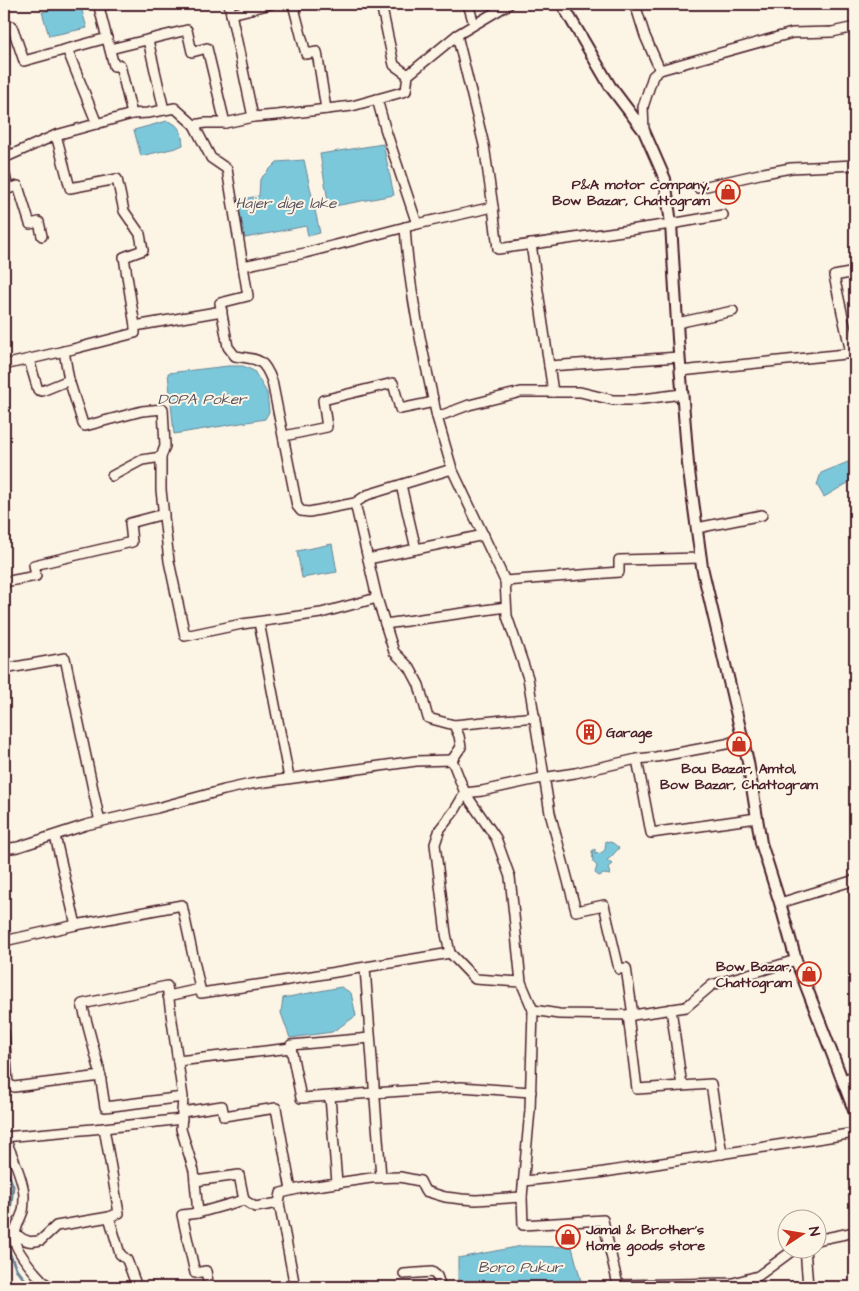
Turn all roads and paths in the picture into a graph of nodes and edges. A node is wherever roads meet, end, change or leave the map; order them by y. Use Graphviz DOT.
graph roads {
  1 [pos="107,4"];
  2 [pos="229,4"];
  3 [pos="271,4"];
  4 [pos="293,4"];
  5 [pos="381,4"];
  6 [pos="468,4"];
  7 [pos="509,4"];
  8 [pos="562,4"];
  9 [pos="635,4"];
  10 [pos="231,14"];
  11 [pos="474,24"];
  12 [pos="855,27"];
  13 [pos="4,29"];
  14 [pos="458,35"];
  15 [pos="107,38"];
  16 [pos="148,40"];
  17 [pos="67,49"];
  18 [pos="110,49"];
  19 [pos="660,70"];
  20 [pos="408,75"];
  21 [pos="377,99"];
  22 [pos="164,110"];
  23 [pos="326,110"];
  24 [pos="132,114"];
  25 [pos="253,117"];
  26 [pos="96,124"];
  27 [pos="225,124"];
  28 [pos="194,125"];
  29 [pos="644,131"];
  30 [pos="56,135"];
  31 [pos="4,144"];
  32 [pos="6,157"];
  33 [pos="855,165"];
  34 [pos="4,170"];
  35 [pos="698,188"];
  36 [pos="6,190"];
  37 [pos="493,207"];
  38 [pos="723,215"];
  39 [pos="417,224"];
  40 [pos="671,224"];
  41 [pos="405,227"];
  42 [pos="42,236"];
  43 [pos="531,244"];
  44 [pos="243,266"];
  45 [pos="855,272"];
  46 [pos="222,311"];
  47 [pos="733,312"];
  48 [pos="677,323"];
  49 [pos="135,326"];
  50 [pos="64,351"];
  51 [pos="853,353"];
  52 [pos="679,357"];
  53 [pos="29,360"];
  54 [pos="4,365"];
  55 [pos="549,366"];
  56 [pos="680,371"];
  57 [pos="69,380"];
  58 [pos="553,392"];
  59 [pos="682,394"];
  60 [pos="434,402"];
  61 [pos="437,417"];
  62 [pos="284,436"];
  63 [pos="161,457"];
  64 [pos="452,469"];
  65 [pos="112,476"];
  66 [pos="401,485"];
  67 [pos="355,503"];
  68 [pos="164,514"];
  69 [pos="762,515"];
  70 [pos="697,528"];
  71 [pos="484,535"];
  72 [pos="416,549"];
  73 [pos="701,558"];
  74 [pos="368,559"];
  75 [pos="505,581"];
  76 [pos="4,582"];
  77 [pos="377,598"];
  78 [pos="506,607"];
  79 [pos="259,622"];
  80 [pos="385,624"];
  81 [pos="4,669"];
  82 [pos="535,717"];
  83 [pos="454,725"];
  84 [pos="743,738"];
  85 [pos="636,759"];
  86 [pos="452,760"];
  87 [pos="289,778"];
  88 [pos="545,778"];
  89 [pos="465,793"];
  90 [pos="757,818"];
  91 [pos="100,822"];
  92 [pos="55,836"];
  93 [pos="4,849"];
  94 [pos="855,880"];
  95 [pos="780,903"];
  96 [pos="76,925"];
  97 [pos="4,940"];
  98 [pos="450,953"];
  99 [pos="796,960"];
  100 [pos="365,968"];
  101 [pos="521,982"];
  102 [pos="200,989"];
  103 [pos="168,996"];
  104 [pos="671,1009"];
  105 [pos="533,1010"];
  106 [pos="631,1015"];
  107 [pos="4,1032"];
  108 [pos="370,1038"];
  109 [pos="4,1048"];
  110 [pos="291,1048"];
  111 [pos="178,1061"];
  112 [pos="855,1075"];
  113 [pos="101,1076"];
  114 [pos="842,1081"];
  115 [pos="6,1084"];
  116 [pos="682,1086"];
  117 [pos="531,1092"];
  118 [pos="374,1093"];
  119 [pos="183,1097"];
  120 [pos="330,1097"];
  121 [pos="855,1113"];
  122 [pos="182,1115"];
  123 [pos="104,1128"];
  124 [pos="855,1133"];
  125 [pos="4,1137"];
  126 [pos="722,1154"];
  127 [pos="381,1177"];
  128 [pos="524,1181"];
  129 [pos="195,1182"];
  130 [pos="337,1183"];
  131 [pos="292,1190"];
  132 [pos="522,1197"];
  133 [pos="244,1200"];
  134 [pos="279,1203"];
  135 [pos="198,1213"];
  136 [pos="109,1217"];
  137 [pos="4,1232"];
  138 [pos="855,1232"];
  139 [pos="16,1233"];
  140 [pos="826,1238"];
  141 [pos="782,1258"];
  142 [pos="805,1258"];
  143 [pos="404,1274"];
  144 [pos="677,1285"];
  145 [pos="734,1285"];
  146 [pos="618,1286"];
  147 [pos="50,1287"];
  148 [pos="137,1287"];
  149 [pos="209,1287"];
  150 [pos="295,1287"];
  151 [pos="441,1287"];
  152 [pos="808,1287"];
  1 -- 15 [label="street"];
  2 -- 10 [label="street"];
  3 -- 10 [label="street"];
  4 -- 23 [label="street"];
  5 -- 20 [label="street"];
  6 -- 11 [label="street"];
  7 -- 11 [label="street"];
  8 -- 29 [label="street"];
  9 -- 19 [label="street"];
  10 -- 25 [label="street"];
  11 -- 14 [label="street"];
  12 -- 19 [label="street"];
  13 -- 17 [label="street"];
  14 -- 20 [label="street"];
  14 -- 37 [label="street"];
  15 -- 17 [label="street"];
  15 -- 18 [label="street"];
  16 -- 18 [label="street"];
  16 -- 22 [label="street"];
  16 -- 27 [label="street"];
  17 -- 26 [label="street"];
  18 -- 24 [label="street"];
  19 -- 29 [label="street"];
  20 -- 21 [label="street"];
  21 -- 23 [label="street"];
  21 -- 39 [label="street"];
  22 -- 24 [label="street"];
  22 -- 28 [label="street"];
  23 -- 25 [label="street"];
  24 -- 26 [label="street"];
  25 -- 27 [label="street"];
  26 -- 30 [label="street"];
  27 -- 28 [label="street"];
  28 -- 44 [label="street"];
  29 -- 40 [label="street"];
  30 -- 32 [label="street"];
  30 -- 49 [label="street"];
  31 -- 32 [label="street"];
  33 -- 35 [label="street"];
  34 -- 36 [label="street"];
  36 -- 42 [label="street"];
  37 -- 39 [label="street"];
  37 -- 43 [label="street"];
  38 -- 40 [label="street"];
  39 -- 41 [label="street"];
  40 -- 43 [label="street"];
  40 -- 48 [label="street"];
  41 -- 44 [label="street"];
  41 -- 60 [label="street"];
  43 -- 55 [label="street"];
  44 -- 46 [label="street"];
  45 -- 51 [label="street"];
  46 -- 49 [label="street"];
  46 -- 62 [label="street"];
  47 -- 48 [label="street"];
  48 -- 52 [label="street"];
  49 -- 50 [label="street"];
  50 -- 53 [label="street"];
  50 -- 57 [label="street"];
  51 -- 56 [label="street"];
  52 -- 55 [label="street"];
  52 -- 56 [label="street"];
  53 -- 54 [label="street"];
  53 -- 57 [label="street"];
  55 -- 58 [label="street"];
  56 -- 59 [label="street"];
  57 -- 63 [label="street"];
  58 -- 59 [label="street"];
  58 -- 61 [label="street"];
  59 -- 70 [label="street"];
  60 -- 61 [label="street"];
  60 -- 62 [label="street"];
  61 -- 64 [label="street"];
  62 -- 67 [label="street"];
  63 -- 65 [label="street"];
  63 -- 68 [label="street"];
  64 -- 66 [label="street"];
  64 -- 71 [label="street"];
  66 -- 67 [label="street"];
  66 -- 72 [label="street"];
  67 -- 74 [label="street"];
  68 -- 76 [label="street"];
  68 -- 79 [label="street"];
  69 -- 70 [label="street"];
  70 -- 73 [label="street"];
  71 -- 72 [label="street"];
  71 -- 75 [label="street"];
  72 -- 74 [label="street"];
  73 -- 75 [label="street"];
  73 -- 84 [label="street"];
  74 -- 77 [label="street"];
  75 -- 78 [label="street"];
  77 -- 79 [label="street"];
  77 -- 80 [label="street"];
  78 -- 80 [label="street"];
  78 -- 82 [label="street"];
  79 -- 87 [label="street"];
  80 -- 83 [label="street"];
  81 -- 91 [label="street"];
  82 -- 83 [label="street"];
  82 -- 88 [label="street"];
  83 -- 86 [label="street"];
  84 -- 85 [label="street"];
  84 -- 90 [label="street"];
  85 -- 88 [label="street"];
  85 -- 90 [label="street"];
  86 -- 87 [label="street"];
  86 -- 89 [label="street"];
  87 -- 91 [label="street"];
  88 -- 89 [label="street"];
  88 -- 106 [label="street"];
  89 -- 98 [label="street"];
  89 -- 101 [label="street"];
  90 -- 95 [label="street"];
  91 -- 92 [label="street"];
  92 -- 93 [label="street"];
  92 -- 96 [label="street"];
  94 -- 95 [label="street"];
  95 -- 99 [label="street"];
  96 -- 97 [label="street"];
  96 -- 102 [label="street"];
  98 -- 100 [label="street"];
  98 -- 101 [label="street"];
  99 -- 104 [label="street"];
  99 -- 114 [label="street"];
  100 -- 102 [label="street"];
  100 -- 108 [label="street"];
  101 -- 105 [label="street"];
  102 -- 103 [label="street"];
  103 -- 111 [label="street"];
  103 -- 113 [label="street"];
  104 -- 106 [label="street"];
  104 -- 116 [label="street"];
  105 -- 106 [label="street"];
  105 -- 117 [label="street"];
  106 -- 116 [label="street"];
  107 -- 109 [label="street"];
  108 -- 110 [label="street"];
  108 -- 118 [label="street"];
  109 -- 115 [label="street"];
  110 -- 111 [label="street"];
  110 -- 120 [label="street"];
  111 -- 119 [label="street"];
  112 -- 114 [label="street"];
  113 -- 115 [label="street"];
  113 -- 119 [label="street"];
  114 -- 121 [label="street"];
  116 -- 126 [label="street"];
  117 -- 118 [label="street"];
  117 -- 128 [label="street"];
  118 -- 120 [label="street"];
  118 -- 127 [label="street"];
  119 -- 122 [label="street"];
  120 -- 130 [label="street"];
  122 -- 123 [label="street"];
  122 -- 129 [label="street"];
  122 -- 131 [label="street"];
  123 -- 125 [label="street"];
  123 -- 136 [label="street"];
  124 -- 126 [label="street"];
  125 -- 139 [label="street"];
  126 -- 128 [label="street"];
  127 -- 130 [label="street"];
  127 -- 132 [label="street"];
  128 -- 132 [label="street"];
  129 -- 133 [label="street"];
  129 -- 135 [label="street"];
  130 -- 131 [label="street"];
  131 -- 134 [label="street"];
  132 -- 146 [label="street"];
  133 -- 134 [label="street"];
  133 -- 135 [label="street"];
  134 -- 150 [label="street"];
  135 -- 149 [label="street"];
  136 -- 139 [label="street"];
  136 -- 148 [label="street"];
  137 -- 139 [label="street"];
  138 -- 140 [label="street"];
  139 -- 147 [label="street"];
  141 -- 145 [label="street"];
  142 -- 152 [label="street"];
  143 -- 151 [label="street"];
  144 -- 145 [label="street"];
  144 -- 146 [label="street"];
}
